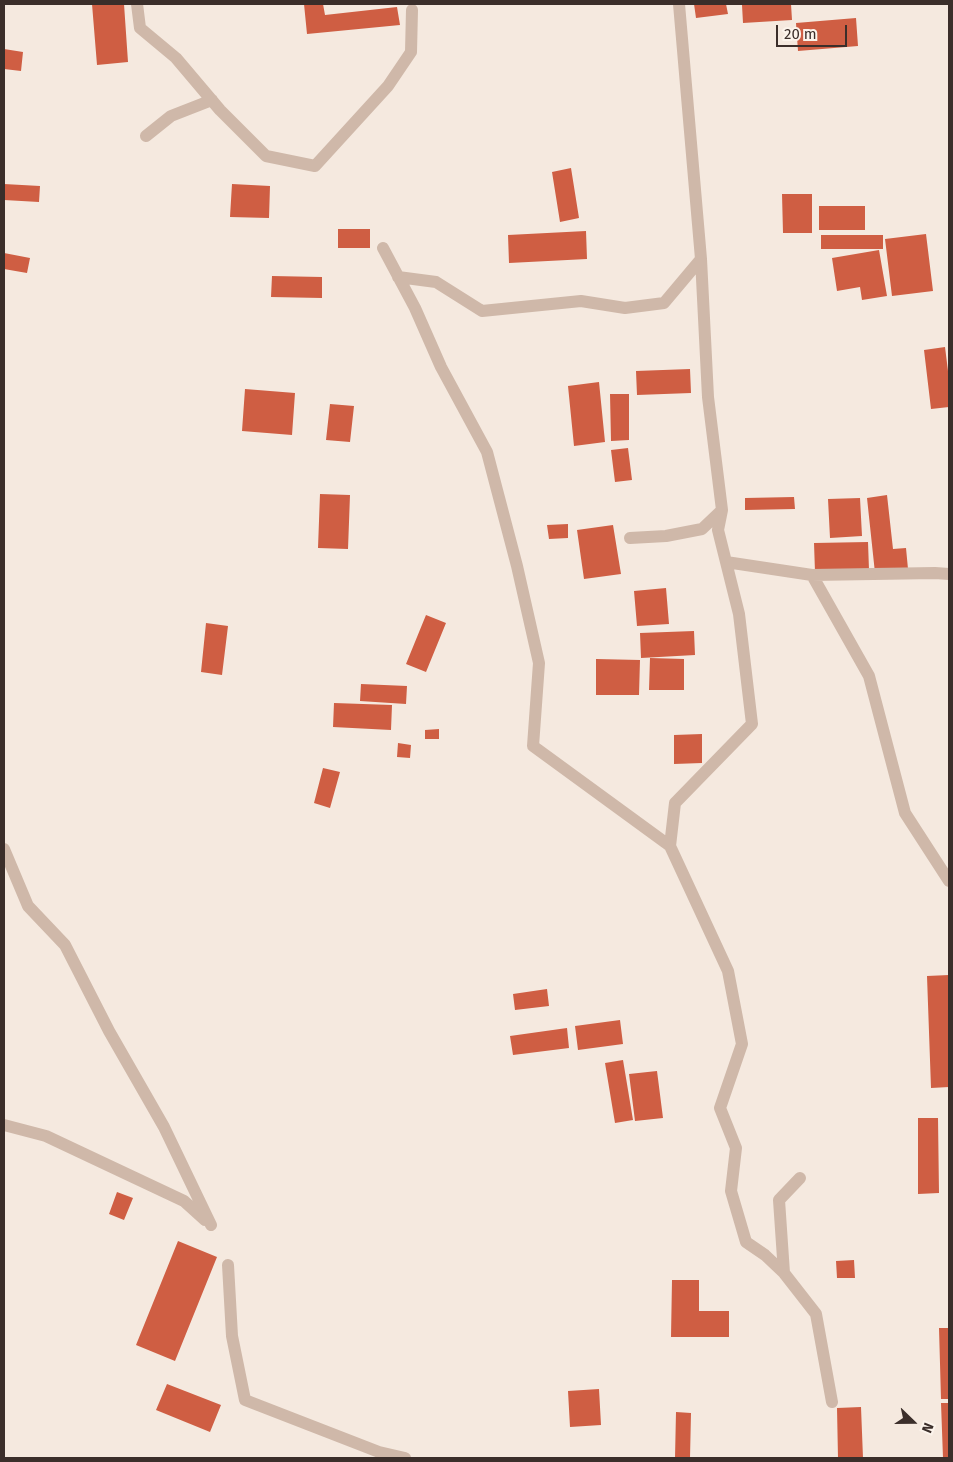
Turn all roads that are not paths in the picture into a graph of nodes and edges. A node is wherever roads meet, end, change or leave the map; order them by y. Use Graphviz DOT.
graph roads {
  1 [pos="137,4"];
  2 [pos="679,4"];
  3 [pos="412,10"];
  4 [pos="212,100"];
  5 [pos="146,136"];
  6 [pos="384,248"];
  7 [pos="701,259"];
  8 [pos="398,277"];
  9 [pos="722,510"];
  10 [pos="630,538"];
  11 [pos="726,562"];
  12 [pos="949,574"];
  13 [pos="812,575"];
  14 [pos="670,846"];
  15 [pos="4,849"];
  16 [pos="949,881"];
  17 [pos="4,1124"];
  18 [pos="800,1178"];
  19 [pos="228,1264"];
  20 [pos="784,1273"];
  21 [pos="832,1402"];
  22 [pos="405,1458"];
  1 -- 4 [label="street"];
  2 -- 7 [label="street"];
  3 -- 4 [label="street"];
  4 -- 5 [label="street"];
  6 -- 8 [label="street"];
  7 -- 8 [label="street"];
  7 -- 9 [label="street"];
  8 -- 14 [label="street"];
  9 -- 10 [label="street"];
  9 -- 11 [label="street"];
  11 -- 13 [label="street"];
  11 -- 14 [label="street"];
  12 -- 13 [label="street"];
  13 -- 16 [label="street"];
  14 -- 20 [label="street"];
  15 -- 17 [label="street"];
  18 -- 20 [label="street"];
  19 -- 22 [label="street"];
  20 -- 21 [label="street"];
}
